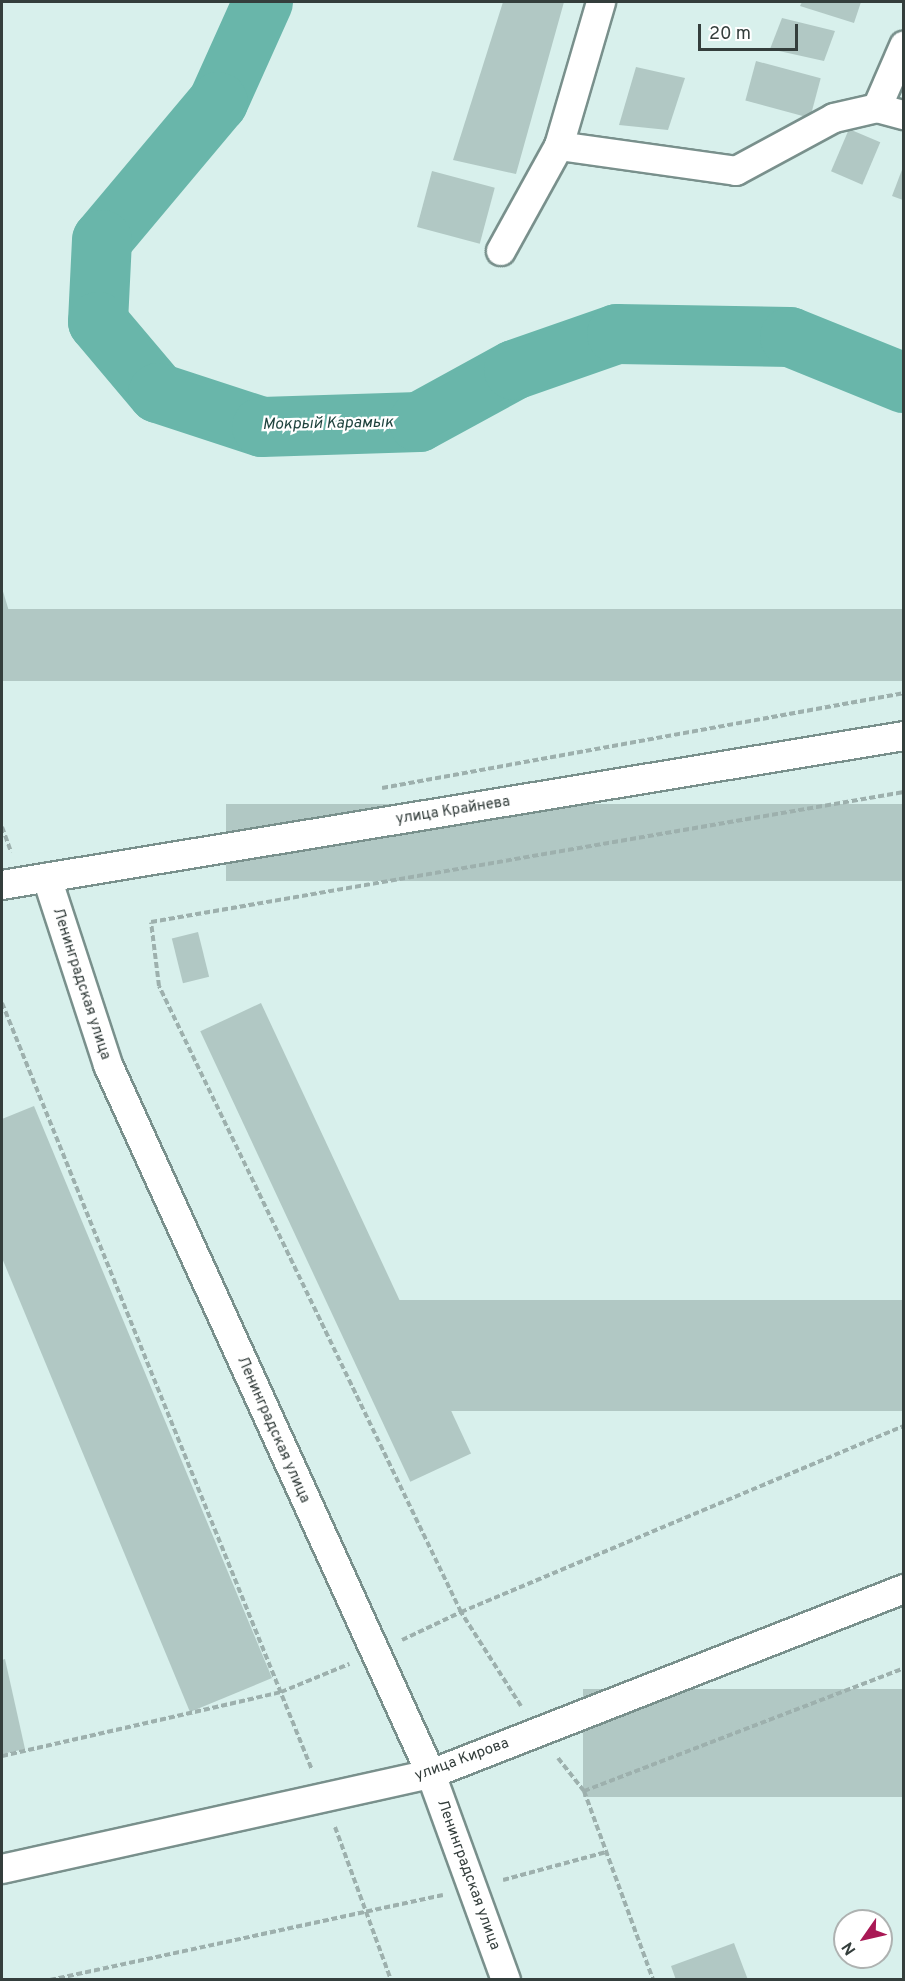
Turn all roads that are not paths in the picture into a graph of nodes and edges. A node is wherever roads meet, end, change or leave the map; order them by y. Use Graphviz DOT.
graph roads {
  1 [pos="601,2"];
  2 [pos="903,46"];
  3 [pos="890,112"];
  4 [pos="559,146"];
  5 [pos="501,251"];
  6 [pos="903,736"];
  7 [pos="47,878"];
  8 [pos="2,884"];
  9 [pos="903,1589"];
  10 [pos="431,1774"];
  11 [pos="2,1869"];
  12 [pos="506,1980"];
  1 -- 4 [label="street"];
  2 -- 3 [label="street"];
  3 -- 4 [label="street"];
  4 -- 5 [label="street"];
  6 -- 7 [label="street, улица Крайнева"];
  7 -- 8 [label="street, улица Крайнева"];
  7 -- 10 [label="street, Ленинградская улица"];
  9 -- 10 [label="street, улица Кирова"];
  10 -- 11 [label="street, улица Кирова"];
  10 -- 12 [label="street, Ленинградская улица"];
}
